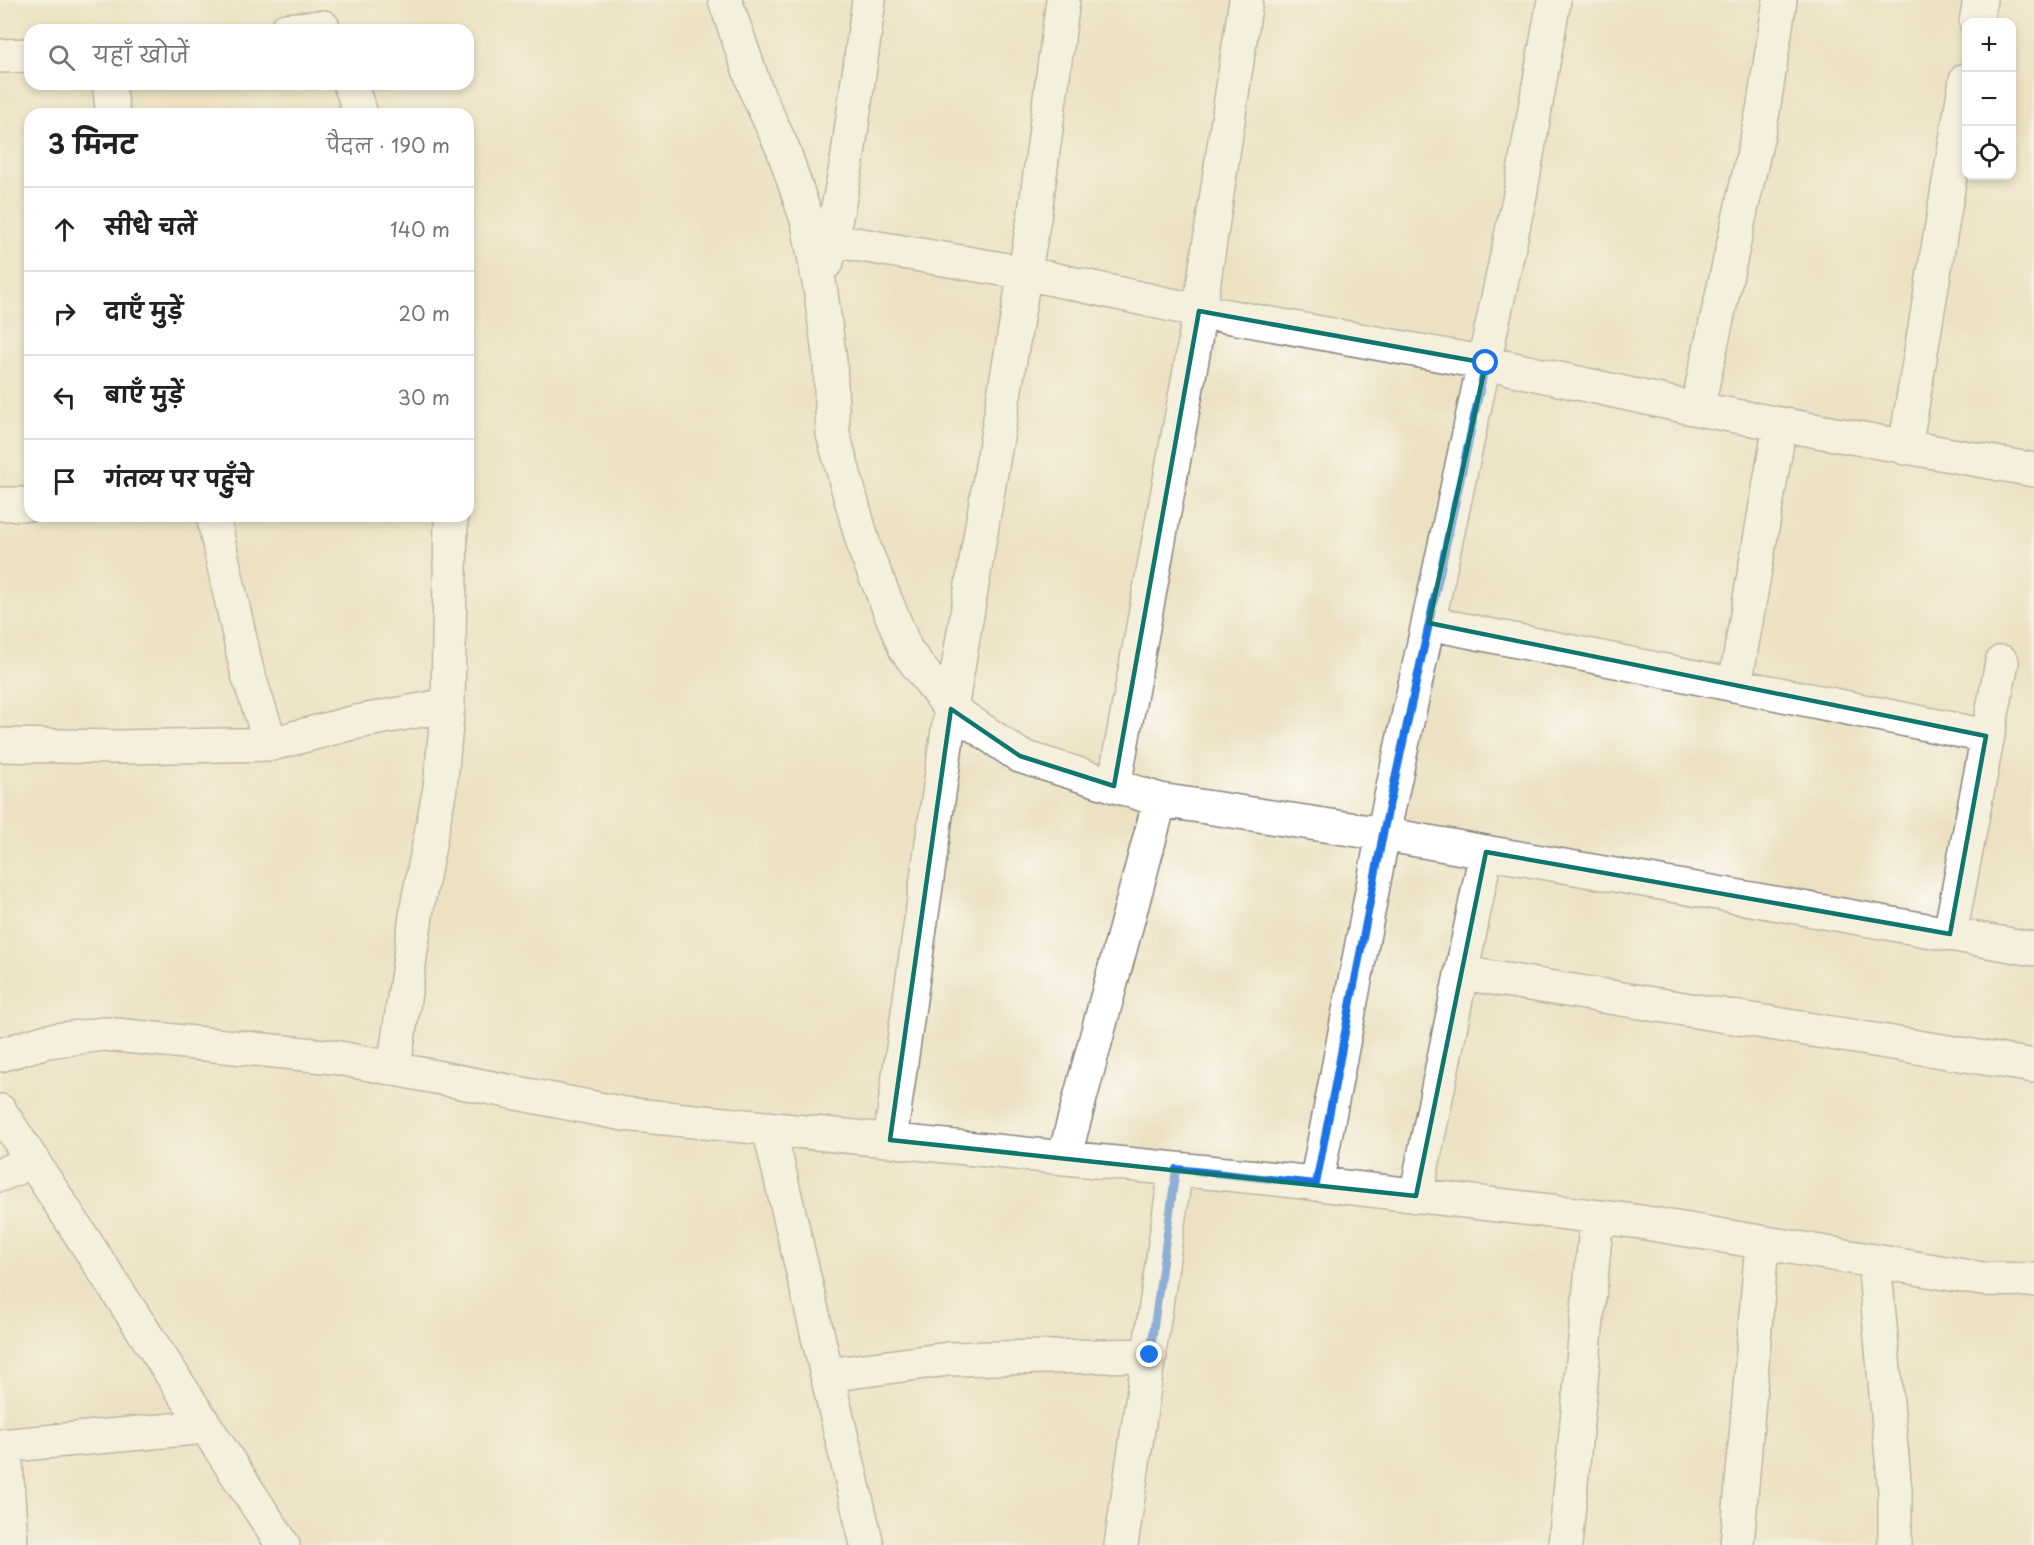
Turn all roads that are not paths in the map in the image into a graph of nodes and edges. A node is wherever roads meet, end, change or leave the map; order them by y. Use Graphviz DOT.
graph roads {
  1 [pos="725,0"];
  2 [pos="869,0"];
  3 [pos="1063,0"];
  4 [pos="1246,0"];
  5 [pos="1554,0"];
  6 [pos="1780,0"];
  7 [pos="1980,0"];
  8 [pos="1977,18"];
  9 [pos="318,19"];
  10 [pos="303,24"];
  11 [pos="24,55"];
  12 [pos="0,56"];
  13 [pos="110,90"];
  14 [pos="352,90"];
  15 [pos="1962,104"];
  16 [pos="112,108"];
  17 [pos="359,108"];
  18 [pos="832,240"];
  19 [pos="1025,273"];
  20 [pos="821,292"];
  21 [pos="1199,310"];
  22 [pos="1486,363"];
  23 [pos="1696,409"];
  24 [pos="1780,425"];
  25 [pos="1905,448"];
  26 [pos="2034,470"];
  27 [pos="0,504"];
  28 [pos="24,504"];
  29 [pos="214,522"];
  30 [pos="451,522"];
  31 [pos="1429,623"];
  32 [pos="2002,662"];
  33 [pos="1735,685"];
  34 [pos="448,705"];
  35 [pos="951,710"];
  36 [pos="1986,735"];
  37 [pos="271,744"];
  38 [pos="0,745"];
  39 [pos="1114,786"];
  40 [pos="1160,800"];
  41 [pos="1383,834"];
  42 [pos="1486,852"];
  43 [pos="1950,934"];
  44 [pos="2034,950"];
  45 [pos="1462,973"];
  46 [pos="0,1055"];
  47 [pos="2034,1066"];
  48 [pos="394,1068"];
  49 [pos="0,1111"];
  50 [pos="769,1128"];
  51 [pos="890,1140"];
  52 [pos="1064,1158"];
  53 [pos="33,1161"];
  54 [pos="1176,1169"];
  55 [pos="0,1175"];
  56 [pos="1316,1184"];
  57 [pos="1416,1196"];
  58 [pos="1598,1217"];
  59 [pos="1762,1243"];
  60 [pos="1874,1261"];
  61 [pos="2034,1280"];
  62 [pos="1150,1355"];
  63 [pos="827,1375"];
  64 [pos="206,1427"];
  65 [pos="2,1446"];
  66 [pos="11,1545"];
  67 [pos="283,1545"];
  68 [pos="867,1545"];
  69 [pos="1121,1545"];
  70 [pos="1565,1545"];
  71 [pos="1737,1545"];
  72 [pos="1895,1545"];
  1 -- 20 [label="street"];
  2 -- 18 [label="street"];
  3 -- 19 [label="street"];
  4 -- 21 [label="street"];
  5 -- 22 [label="street"];
  6 -- 23 [label="street"];
  7 -- 8 [label="street"];
  9 -- 10 [label="street"];
  11 -- 12 [label="street"];
  13 -- 16 [label="street"];
  14 -- 17 [label="street"];
  15 -- 25 [label="street"];
  18 -- 19 [label="street"];
  18 -- 20 [label="street"];
  19 -- 21 [label="street"];
  19 -- 35 [label="street"];
  20 -- 35 [label="street"];
  21 -- 22 [label="street"];
  21 -- 39 [label="street"];
  22 -- 23 [label="street"];
  22 -- 31 [label="street"];
  23 -- 24 [label="street"];
  24 -- 25 [label="street"];
  24 -- 33 [label="street"];
  25 -- 26 [label="street"];
  27 -- 28 [label="street"];
  29 -- 37 [label="street"];
  30 -- 34 [label="street"];
  31 -- 33 [label="street"];
  31 -- 41 [label="street"];
  32 -- 36 [label="street"];
  33 -- 36 [label="street"];
  34 -- 37 [label="street"];
  34 -- 48 [label="street"];
  35 -- 39 [label="street"];
  35 -- 51 [label="street"];
  36 -- 43 [label="street"];
  37 -- 38 [label="street"];
  39 -- 40 [label="street"];
  40 -- 41 [label="street"];
  40 -- 52 [label="street"];
  41 -- 42 [label="street"];
  41 -- 56 [label="street"];
  42 -- 43 [label="street"];
  42 -- 45 [label="street"];
  43 -- 44 [label="street"];
  45 -- 47 [label="street"];
  45 -- 57 [label="street"];
  46 -- 48 [label="street"];
  48 -- 50 [label="street"];
  49 -- 53 [label="street"];
  50 -- 51 [label="street"];
  50 -- 63 [label="street"];
  51 -- 52 [label="street"];
  52 -- 54 [label="street"];
  53 -- 55 [label="street"];
  53 -- 64 [label="street"];
  54 -- 56 [label="street"];
  54 -- 62 [label="street"];
  56 -- 57 [label="street"];
  57 -- 58 [label="street"];
  58 -- 59 [label="street"];
  58 -- 70 [label="street"];
  59 -- 60 [label="street"];
  59 -- 71 [label="street"];
  60 -- 61 [label="street"];
  60 -- 72 [label="street"];
  62 -- 63 [label="street"];
  62 -- 69 [label="street"];
  63 -- 68 [label="street"];
  64 -- 65 [label="street"];
  64 -- 67 [label="street"];
  65 -- 66 [label="street"];
}
